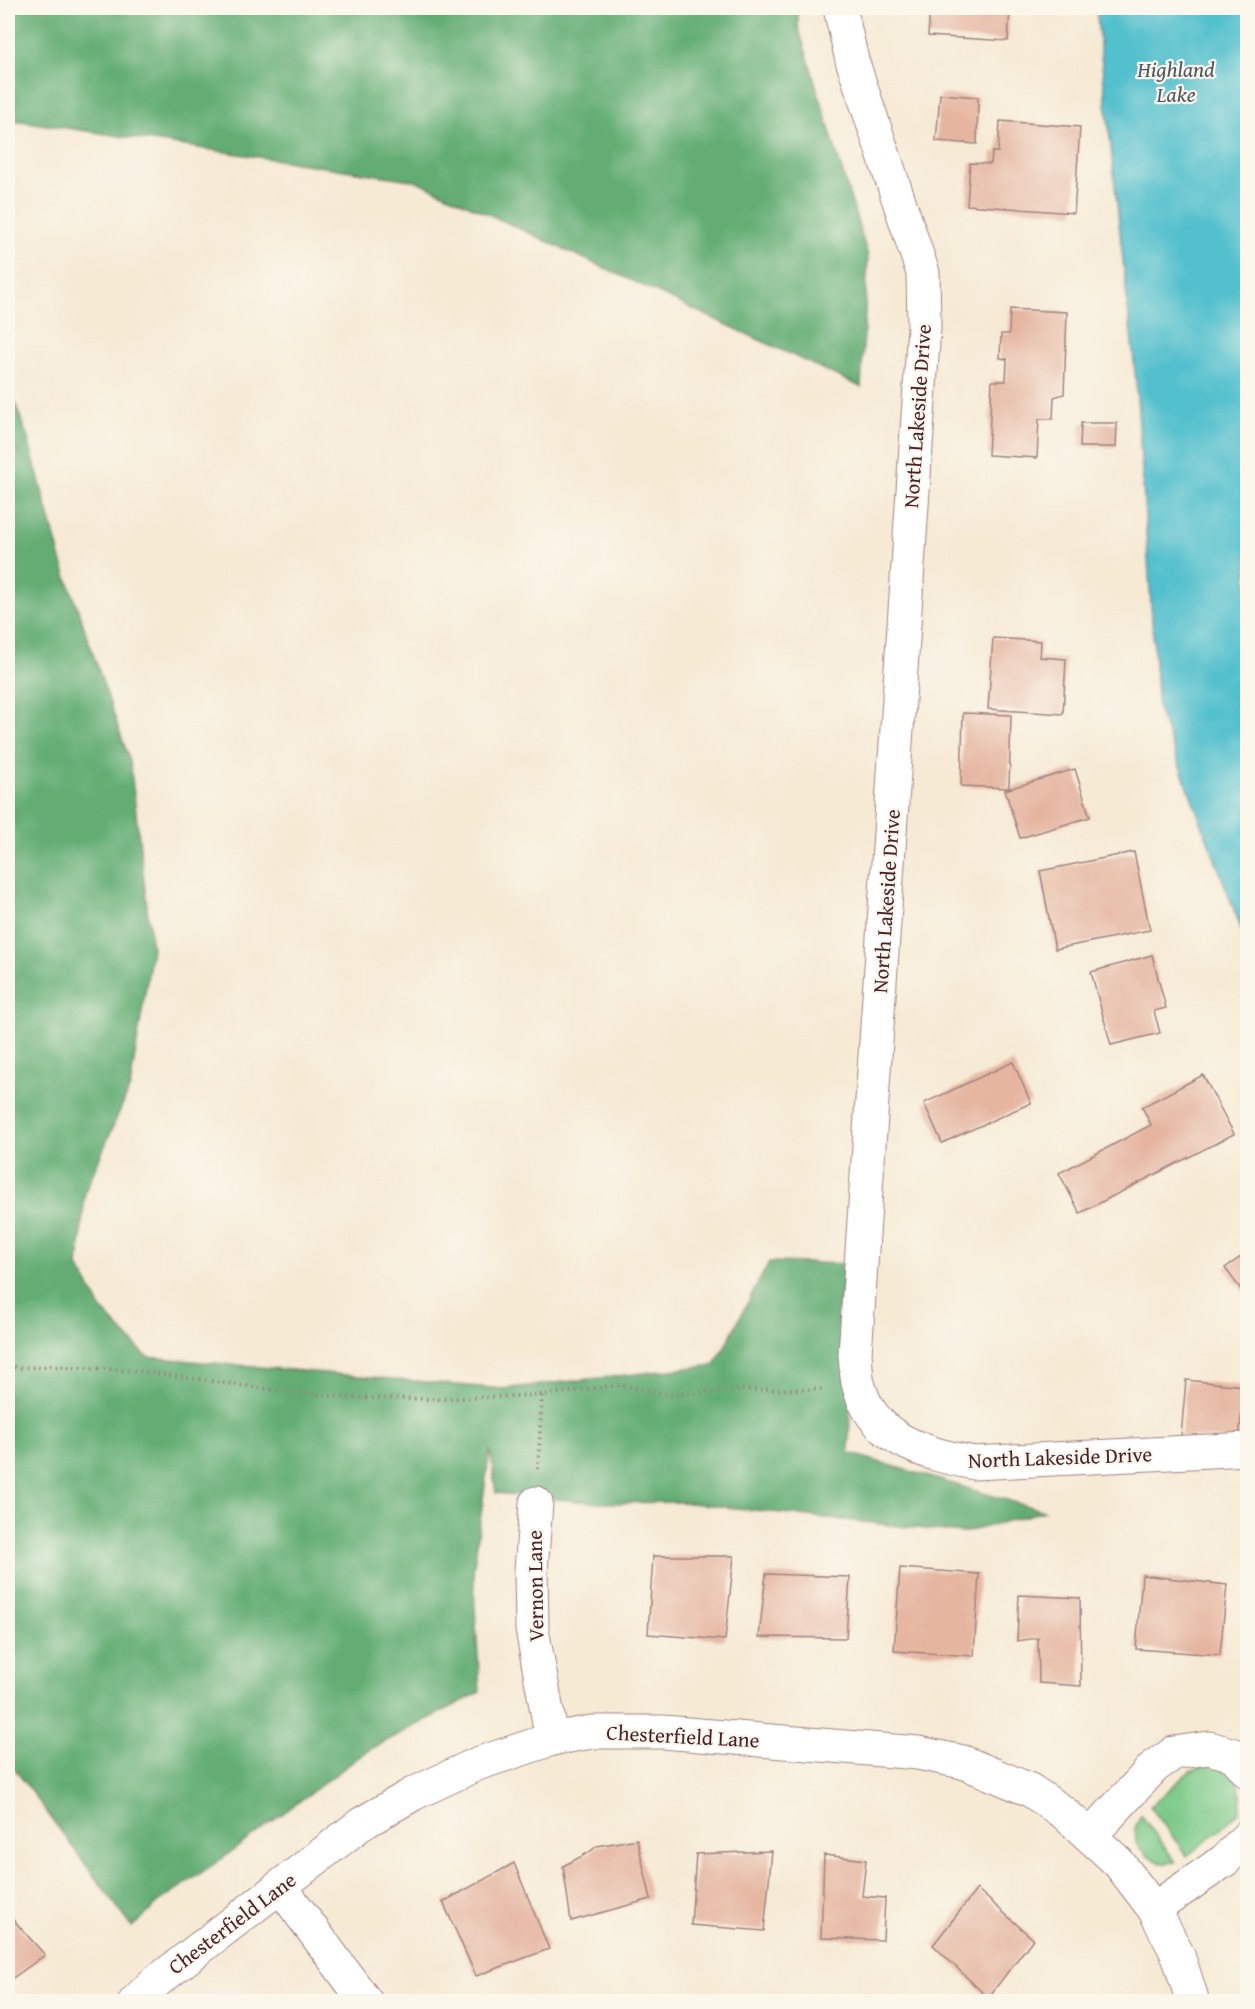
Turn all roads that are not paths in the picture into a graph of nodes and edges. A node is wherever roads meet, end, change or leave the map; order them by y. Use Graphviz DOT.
graph roads {
  1 [pos="840,8"];
  2 [pos="1248,1449"];
  3 [pos="536,1503"];
  4 [pos="552,1739"];
  5 [pos="1248,1772"];
  6 [pos="1090,1836"];
  7 [pos="1248,1836"];
  8 [pos="280,1886"];
  9 [pos="1154,1909"];
  10 [pos="135,2001"];
  11 [pos="366,2001"];
  12 [pos="1193,2001"];
  1 -- 2 [label="street, North Lakeside Drive"];
  3 -- 4 [label="street, Vernon Lane"];
  4 -- 6 [label="street, Chesterfield Lane"];
  4 -- 8 [label="street, Chesterfield Lane"];
  5 -- 6 [label="street"];
  6 -- 9 [label="street, Chesterfield Lane"];
  7 -- 9 [label="street"];
  8 -- 10 [label="street, Chesterfield Lane"];
  8 -- 11 [label="street"];
  9 -- 12 [label="street, Chesterfield Lane"];
}
